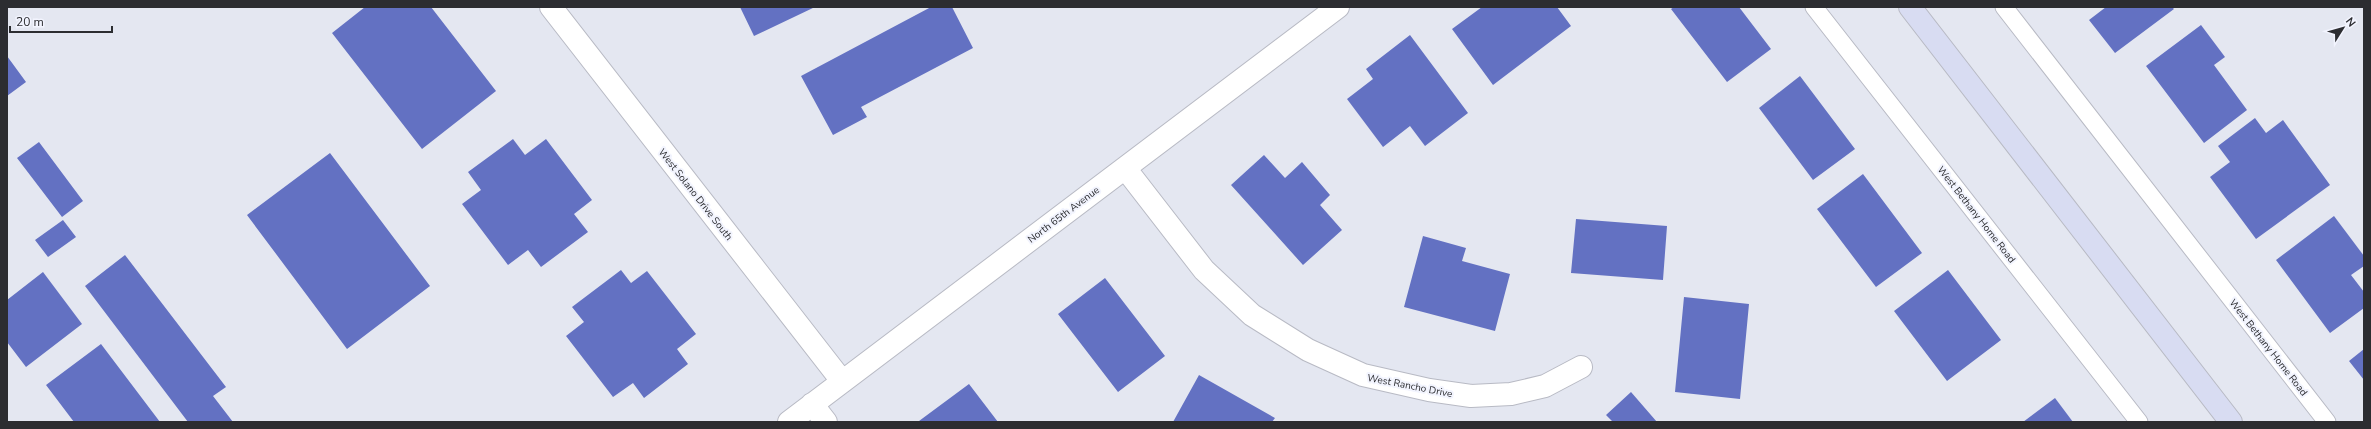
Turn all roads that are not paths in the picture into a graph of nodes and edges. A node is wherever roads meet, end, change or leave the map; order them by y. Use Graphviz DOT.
graph roads {
  1 [pos="551,7"];
  2 [pos="1338,7"];
  3 [pos="1814,7"];
  4 [pos="1910,7"];
  5 [pos="2004,7"];
  6 [pos="1125,168"];
  7 [pos="1581,367"];
  8 [pos="842,381"];
  9 [pos="812,404"];
  10 [pos="789,422"];
  11 [pos="826,422"];
  12 [pos="2139,422"];
  13 [pos="2231,422"];
  14 [pos="2327,422"];
  1 -- 8 [label="street, West Solano Drive South"];
  2 -- 6 [label="street, North 65th Avenue"];
  3 -- 12 [label="lane, West Bethany Home Road"];
  4 -- 13 [label="main road"];
  5 -- 14 [label="lane, West Bethany Home Road"];
  6 -- 7 [label="street, West Rancho Drive"];
  6 -- 8 [label="street, North 65th Avenue"];
  8 -- 9 [label="street, North 65th Avenue"];
  9 -- 10 [label="street, North 65th Avenue"];
  9 -- 11 [label="street"];
}
